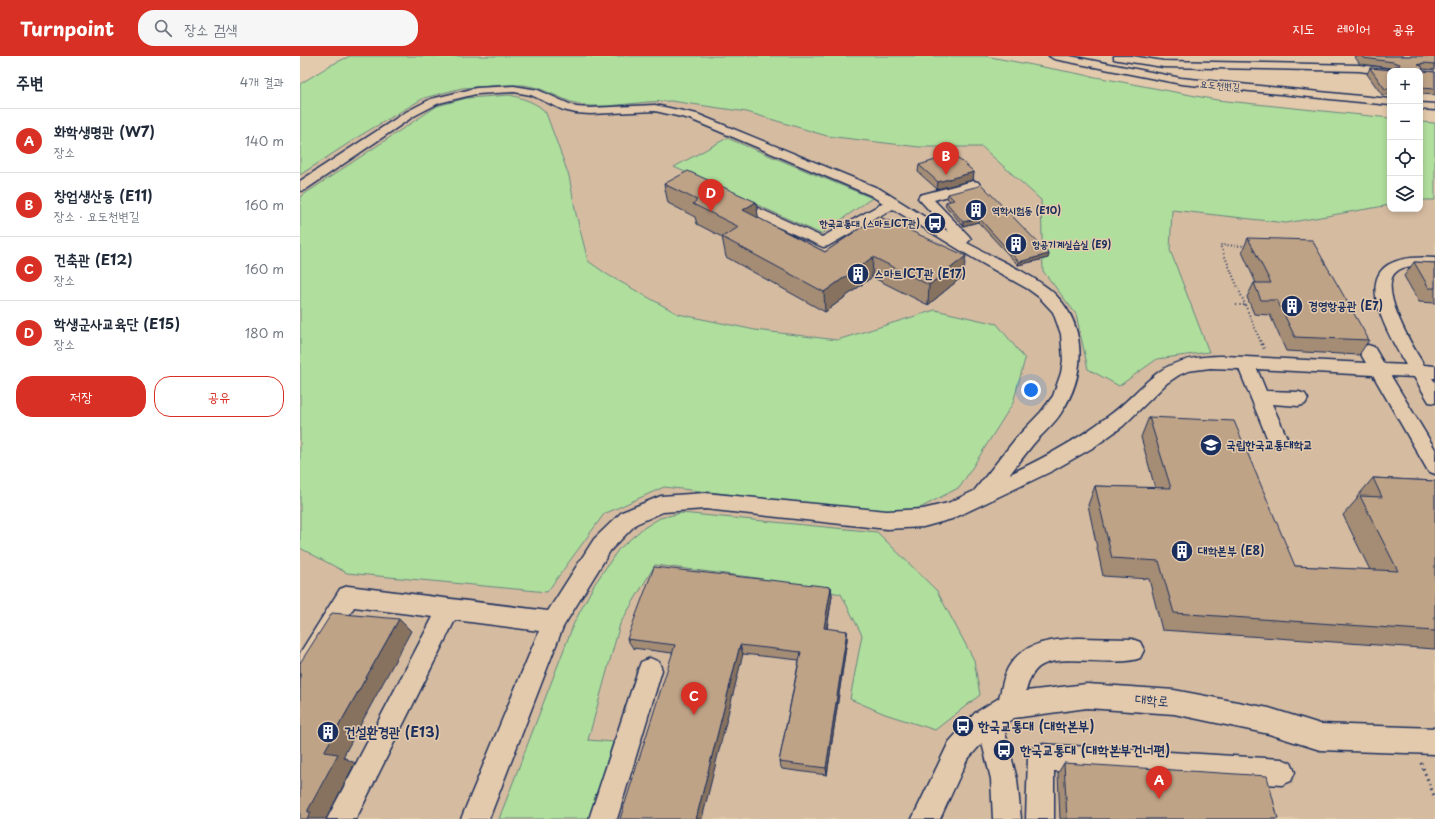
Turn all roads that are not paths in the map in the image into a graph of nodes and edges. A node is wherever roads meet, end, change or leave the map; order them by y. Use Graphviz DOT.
graph roads {
  1 [pos="1054,56"];
  2 [pos="1306,67"];
  3 [pos="1110,68"];
  4 [pos="1387,72"];
  5 [pos="1329,99"];
  6 [pos="1423,100"];
  7 [pos="1435,101"];
  8 [pos="1387,102"];
  9 [pos="1423,106"];
  10 [pos="1435,107"];
  11 [pos="973,184"];
  12 [pos="300,187"];
  13 [pos="724,198"];
  14 [pos="893,203"];
  15 [pos="978,255"];
  16 [pos="1435,262"];
  17 [pos="1368,351"];
  18 [pos="1245,363"];
  19 [pos="1379,370"];
  20 [pos="1427,372"];
  21 [pos="1260,397"];
  22 [pos="1435,397"];
  23 [pos="1299,399"];
  24 [pos="1278,440"];
  25 [pos="1435,466"];
  26 [pos="981,496"];
  27 [pos="449,609"];
  28 [pos="554,622"];
  29 [pos="1132,650"];
  30 [pos="650,670"];
  31 [pos="300,675"];
  32 [pos="1000,712"];
  33 [pos="1423,740"];
  34 [pos="1282,772"];
  35 [pos="342,819"];
  36 [pos="475,819"];
  37 [pos="603,819"];
  38 [pos="926,819"];
  39 [pos="1007,819"];
  40 [pos="1040,819"];
  1 -- 3 [label="street, 요도천변길"];
  2 -- 3 [label="street, 요도천변길"];
  2 -- 4 [label="street, 요도천변길"];
  2 -- 5 [label="street"];
  3 -- 5 [label="street, 요도천변길"];
  5 -- 8 [label="street, 요도천변길"];
  6 -- 7 [label="street"];
  9 -- 10 [label="street"];
  11 -- 15 [label="street"];
  12 -- 14 [label="street"];
  13 -- 14 [label="street"];
  14 -- 15 [label="street"];
  15 -- 26 [label="street"];
  16 -- 20 [label="street"];
  17 -- 19 [label="street"];
  18 -- 19 [label="street"];
  18 -- 21 [label="street"];
  18 -- 26 [label="street"];
  19 -- 20 [label="street"];
  19 -- 25 [label="street"];
  20 -- 22 [label="street"];
  21 -- 23 [label="street"];
  21 -- 24 [label="street"];
  26 -- 28 [label="street"];
  27 -- 28 [label="street"];
  27 -- 31 [label="street"];
  27 -- 35 [label="street"];
  28 -- 36 [label="street"];
  29 -- 32 [label="street"];
  30 -- 37 [label="street"];
  32 -- 33 [label="street, 대학로"];
  32 -- 38 [label="street"];
  32 -- 39 [label="street"];
  34 -- 40 [label="street"];
}
